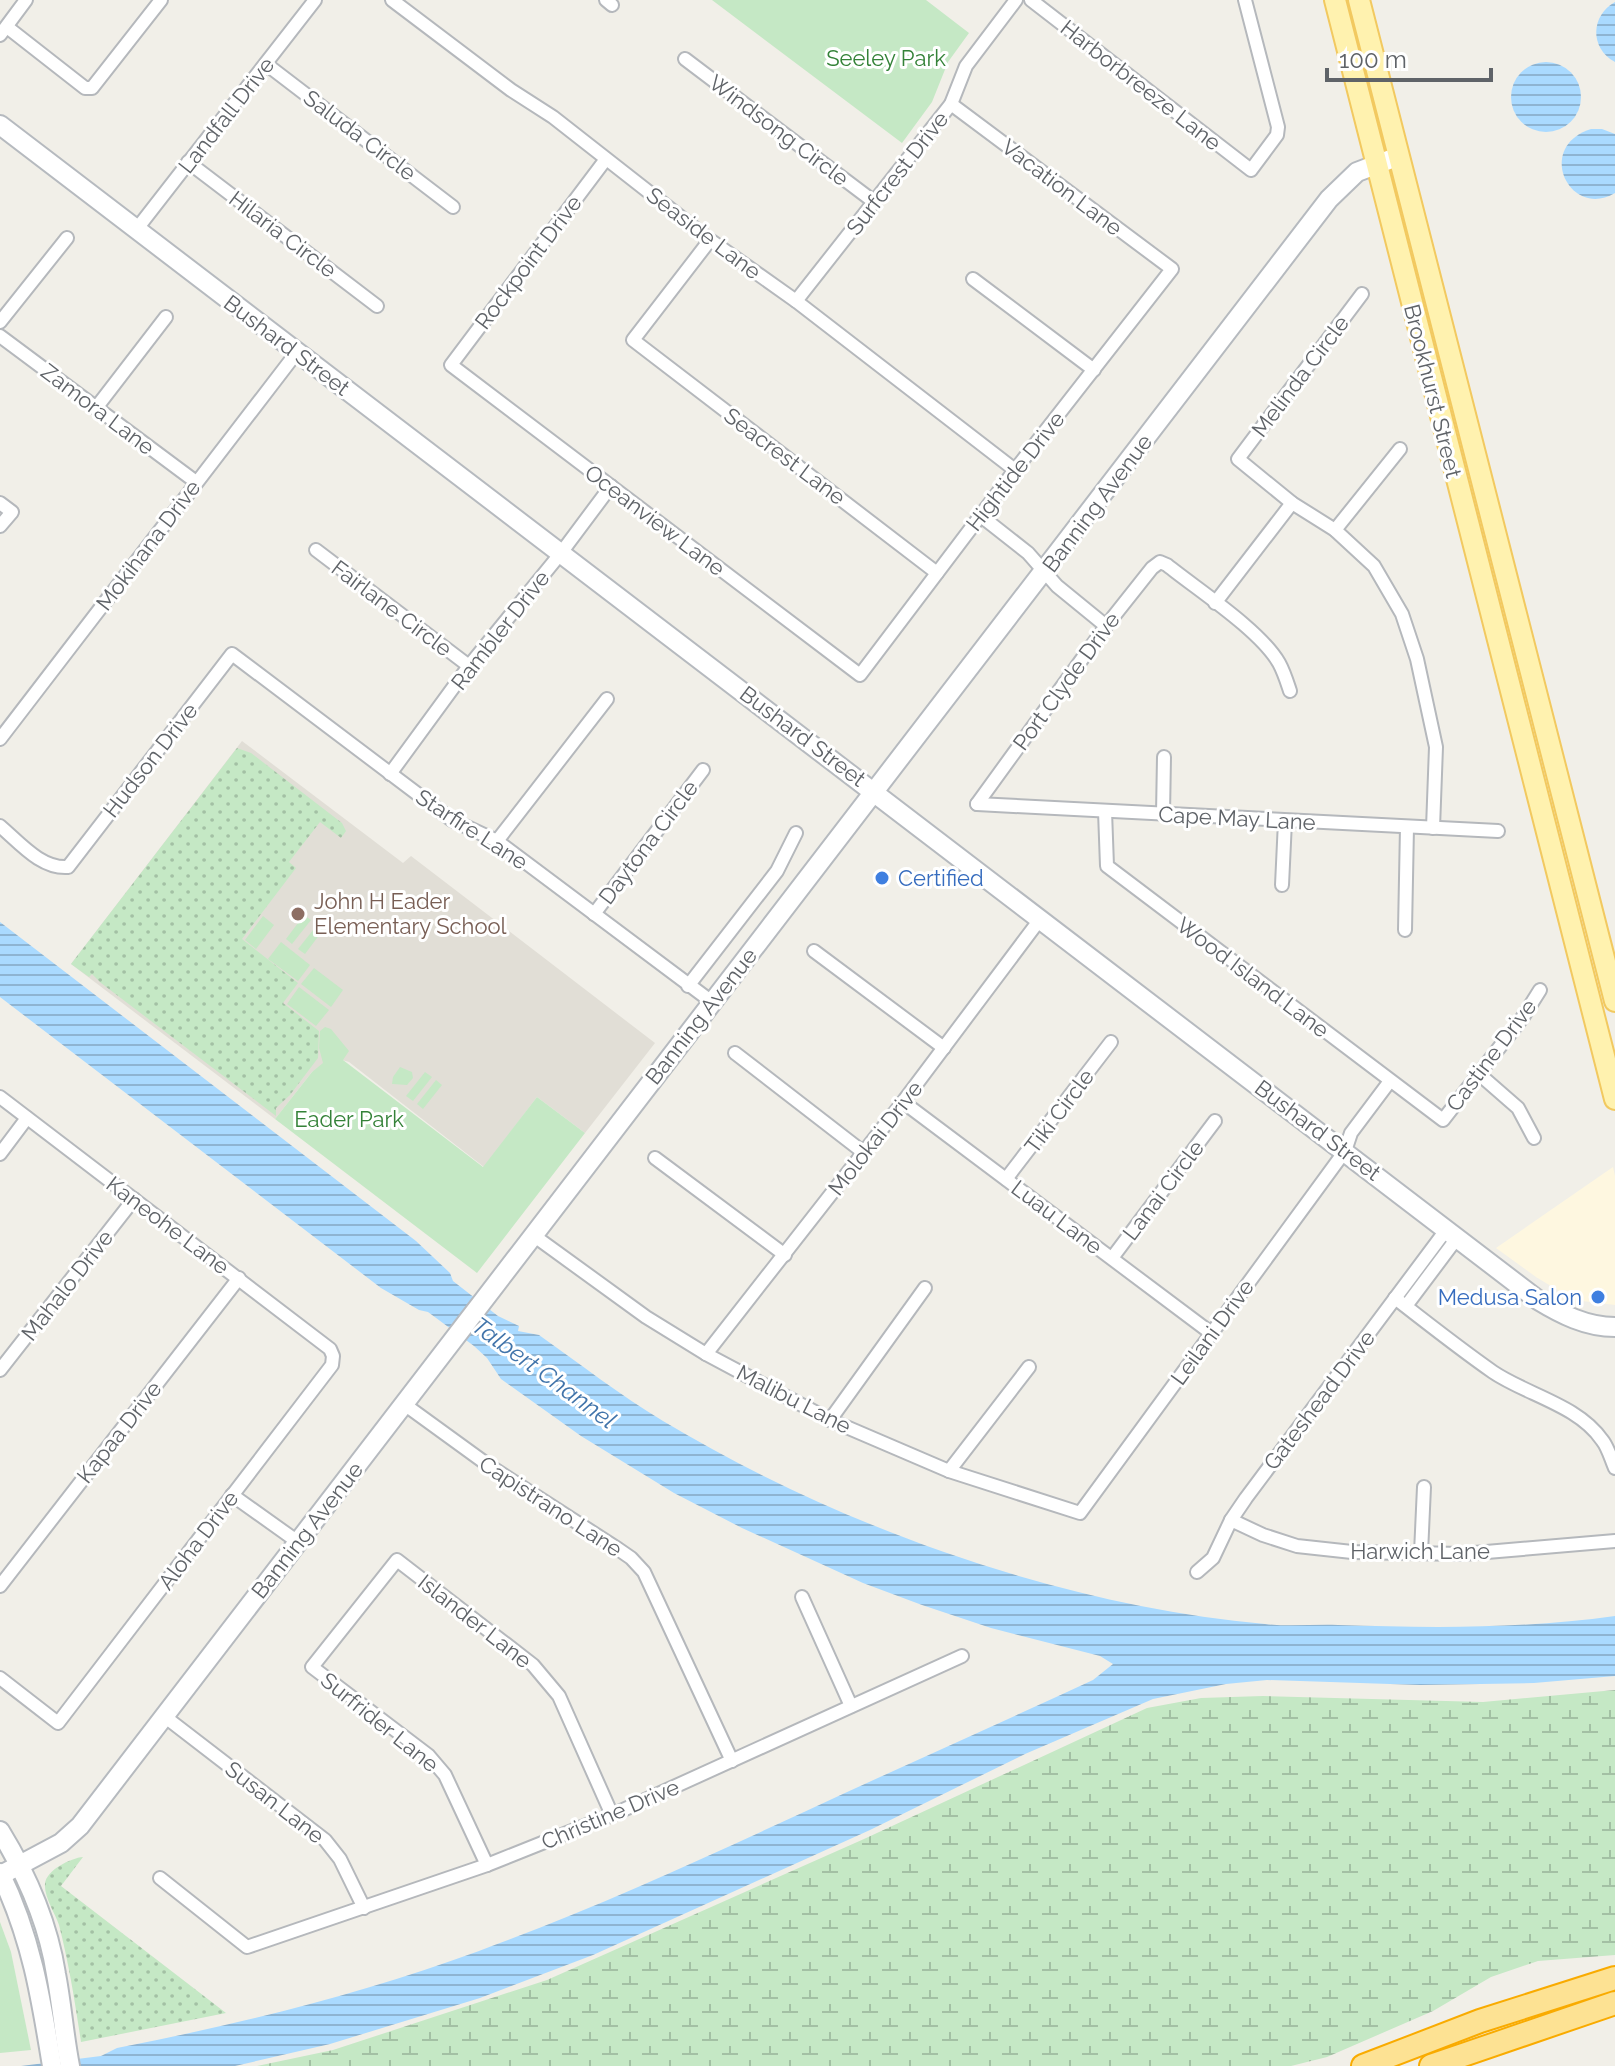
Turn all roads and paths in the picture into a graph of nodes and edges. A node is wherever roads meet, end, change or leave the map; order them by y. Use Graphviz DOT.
graph roads {
  1 [pos="26,0"];
  2 [pos="161,0"];
  3 [pos="315,0"];
  4 [pos="392,0"];
  5 [pos="1016,0"];
  6 [pos="1031,0"];
  7 [pos="1245,0"];
  8 [pos="1335,0"];
  9 [pos="1344,0"];
  10 [pos="1359,0"];
  11 [pos="3,31"];
  12 [pos="685,59"];
  13 [pos="266,64"];
  14 [pos="1378,76"];
  15 [pos="951,104"];
  16 [pos="0,125"];
  17 [pos="1399,156"];
  18 [pos="606,159"];
  19 [pos="188,162"];
  20 [pos="1375,164"];
  21 [pos="873,201"];
  22 [pos="453,207"];
  23 [pos="136,230"];
  24 [pos="67,238"];
  25 [pos="710,240"];
  26 [pos="1172,269"];
  27 [pos="973,279"];
  28 [pos="1362,294"];
  29 [pos="796,301"];
  30 [pos="377,306"];
  31 [pos="166,317"];
  32 [pos="0,322"];
  33 [pos="0,336"];
  34 [pos="297,352"];
  35 [pos="451,365"];
  36 [pos="1094,370"];
  37 [pos="96,408"];
  38 [pos="1400,449"];
  39 [pos="1015,470"];
  40 [pos="196,482"];
  41 [pos="611,486"];
  42 [pos="0,503"];
  43 [pos="1292,503"];
  44 [pos="981,516"];
  45 [pos="0,526"];
  46 [pos="1335,530"];
  47 [pos="316,550"];
  48 [pos="561,553"];
  49 [pos="1044,571"];
  50 [pos="937,573"];
  51 [pos="1215,603"];
  52 [pos="1106,626"];
  53 [pos="232,654"];
  54 [pos="469,666"];
  55 [pos="860,675"];
  56 [pos="1290,691"];
  57 [pos="607,699"];
  58 [pos="0,739"];
  59 [pos="1164,757"];
  60 [pos="703,770"];
  61 [pos="390,774"];
  62 [pos="1557,775"];
  63 [pos="1534,781"];
  64 [pos="875,791"];
  65 [pos="977,804"];
  66 [pos="1105,811"];
  67 [pos="1163,814"];
  68 [pos="1285,821"];
  69 [pos="0,826"];
  70 [pos="1407,827"];
  71 [pos="1433,828"];
  72 [pos="1498,831"];
  73 [pos="796,833"];
  74 [pos="497,841"];
  75 [pos="1282,885"];
  76 [pos="594,914"];
  77 [pos="1041,918"];
  78 [pos="1405,930"];
  79 [pos="814,951"];
  80 [pos="688,986"];
  81 [pos="1540,990"];
  82 [pos="1615,1001"];
  83 [pos="712,1002"];
  84 [pos="1111,1042"];
  85 [pos="944,1048"];
  86 [pos="735,1053"];
  87 [pos="1479,1074"];
  88 [pos="1390,1081"];
  89 [pos="0,1097"];
  90 [pos="1615,1099"];
  91 [pos="903,1102"];
  92 [pos="27,1118"];
  93 [pos="1443,1120"];
  94 [pos="1215,1121"];
  95 [pos="1534,1138"];
  96 [pos="1345,1151"];
  97 [pos="863,1152"];
  98 [pos="0,1154"];
  99 [pos="655,1158"];
  100 [pos="1006,1179"];
  101 [pos="134,1199"];
  102 [pos="1452,1234"];
  103 [pos="533,1235"];
  104 [pos="785,1255"];
  105 [pos="1112,1258"];
  106 [pos="239,1278"];
  107 [pos="925,1288"];
  108 [pos="1400,1302"];
  109 [pos="1615,1327"];
  110 [pos="1211,1333"];
  111 [pos="706,1354"];
  112 [pos="333,1356"];
  113 [pos="1029,1367"];
  114 [pos="0,1370"];
  115 [pos="404,1404"];
  116 [pos="830,1420"];
  117 [pos="1615,1468"];
  118 [pos="949,1471"];
  119 [pos="1424,1487"];
  120 [pos="232,1495"];
  121 [pos="1080,1513"];
  122 [pos="1231,1520"];
  123 [pos="1615,1541"];
  124 [pos="298,1542"];
  125 [pos="1421,1553"];
  126 [pos="397,1560"];
  127 [pos="1197,1572"];
  128 [pos="0,1586"];
  129 [pos="802,1597"];
  130 [pos="962,1656"];
  131 [pos="0,1678"];
  132 [pos="851,1706"];
  133 [pos="164,1716"];
  134 [pos="732,1761"];
  135 [pos="612,1815"];
  136 [pos="0,1831"];
  137 [pos="487,1865"];
  138 [pos="22,1866"];
  139 [pos="1,1874"];
  140 [pos="160,1878"];
  141 [pos="364,1908"];
  142 [pos="1615,1978"];
  143 [pos="1615,2003"];
  144 [pos="57,2043"];
  145 [pos="52,2066"];
  146 [pos="70,2066"];
  147 [pos="1363,2066"];
  148 [pos="1431,2066"];
  1 -- 11 [label="street"];
  2 -- 11 [label="street"];
  3 -- 13 [label="street, Landfall Drive"];
  4 -- 18 [label="street, Seaside Lane"];
  5 -- 15 [label="street, Surfcrest Drive"];
  6 -- 7 [label="street, Harborbreeze Lane"];
  8 -- 20 [label="main road, Brookhurst Street"];
  9 -- 14 [label="main road"];
  10 -- 14 [label="main road, Brookhurst Street"];
  12 -- 21 [label="street, Windsong Circle"];
  13 -- 19 [label="street, Landfall Drive"];
  13 -- 22 [label="street, Saluda Circle"];
  14 -- 17 [label="main road, Brookhurst Street"];
  15 -- 21 [label="street, Surfcrest Drive"];
  15 -- 26 [label="street, Vacation Lane"];
  16 -- 23 [label="street, Bushard Street"];
  17 -- 20 [label="street, Banning Avenue"];
  17 -- 62 [label="main road, Brookhurst Street"];
  18 -- 25 [label="street, Seaside Lane"];
  18 -- 35 [label="street, Rockpoint Drive"];
  19 -- 23 [label="street, Landfall Drive"];
  19 -- 30 [label="street, Hilaria Circle"];
  20 -- 49 [label="street, Banning Avenue"];
  20 -- 63 [label="main road, Brookhurst Street"];
  21 -- 29 [label="street, Surfcrest Drive"];
  23 -- 34 [label="street, Bushard Street"];
  24 -- 32 [label="street"];
  25 -- 29 [label="street, Seaside Lane"];
  25 -- 50 [label="street, Seacrest Lane"];
  26 -- 36 [label="street, Hightide Drive"];
  27 -- 36 [label="street"];
  28 -- 43 [label="street, Melinda Circle"];
  29 -- 39 [label="street, Seaside Lane"];
  31 -- 37 [label="street"];
  33 -- 37 [label="street, Zamora Lane"];
  34 -- 40 [label="street, Mokihana Drive"];
  34 -- 48 [label="street, Bushard Street"];
  35 -- 41 [label="street, Oceanview Lane"];
  36 -- 39 [label="street, Hightide Drive"];
  37 -- 40 [label="street, Zamora Lane"];
  38 -- 46 [label="street"];
  39 -- 44 [label="street, Hightide Drive"];
  40 -- 58 [label="street, Mokihana Drive"];
  41 -- 48 [label="street, Rambler Drive"];
  41 -- 55 [label="street, Oceanview Lane"];
  42 -- 45 [label="street"];
  43 -- 46 [label="street"];
  43 -- 51 [label="street"];
  44 -- 49 [label="street"];
  44 -- 50 [label="street, Hightide Drive"];
  46 -- 71 [label="street"];
  47 -- 54 [label="street, Fairlane Circle"];
  48 -- 54 [label="street, Rambler Drive"];
  48 -- 64 [label="street, Bushard Street"];
  49 -- 52 [label="street"];
  49 -- 64 [label="street, Banning Avenue"];
  50 -- 55 [label="street, Hightide Drive"];
  51 -- 52 [label="street, Port Clyde Drive"];
  51 -- 56 [label="street"];
  52 -- 65 [label="street, Port Clyde Drive"];
  53 -- 61 [label="street, Starfire Lane"];
  53 -- 69 [label="street, Hudson Drive"];
  54 -- 61 [label="street, Rambler Drive"];
  57 -- 74 [label="street"];
  59 -- 67 [label="street"];
  60 -- 76 [label="street, Daytona Circle"];
  61 -- 74 [label="street, Starfire Lane"];
  62 -- 63 [label="main road"];
  62 -- 82 [label="main road, Brookhurst Street"];
  63 -- 90 [label="main road, Brookhurst Street"];
  64 -- 77 [label="street, Bushard Street"];
  64 -- 83 [label="street, Banning Avenue"];
  65 -- 66 [label="street, Cape May Lane"];
  66 -- 67 [label="street, Cape May Lane"];
  66 -- 88 [label="street, Wood Island Lane"];
  67 -- 68 [label="street, Cape May Lane"];
  68 -- 70 [label="street, Cape May Lane"];
  68 -- 75 [label="street"];
  70 -- 71 [label="street, Cape May Lane"];
  70 -- 78 [label="street"];
  71 -- 72 [label="street, Cape May Lane"];
  73 -- 80 [label="street, Banning Avenue"];
  74 -- 76 [label="street, Starfire Lane"];
  76 -- 80 [label="street, Starfire Lane"];
  77 -- 85 [label="street, Molokai Drive"];
  77 -- 96 [label="street, Bushard Street"];
  79 -- 85 [label="street"];
  80 -- 83 [label="street, Starfire Lane"];
  81 -- 87 [label="street, Castine Drive"];
  83 -- 103 [label="street, Banning Avenue"];
  84 -- 100 [label="street, Tiki Circle"];
  85 -- 91 [label="street, Molokai Drive"];
  86 -- 97 [label="street"];
  87 -- 93 [label="street, Castine Drive"];
  87 -- 95 [label="street"];
  88 -- 93 [label="street, Wood Island Lane"];
  88 -- 96 [label="street, Leilani Drive"];
  89 -- 92 [label="street, Kaneohe Lane"];
  91 -- 97 [label="street, Molokai Drive"];
  91 -- 100 [label="street, Luau Lane"];
  92 -- 98 [label="street"];
  92 -- 101 [label="street, Kaneohe Lane"];
  94 -- 105 [label="street, Lanai Circle"];
  96 -- 102 [label="street, Bushard Street"];
  96 -- 110 [label="street, Leilani Drive"];
  97 -- 104 [label="street, Molokai Drive"];
  99 -- 104 [label="street"];
  100 -- 105 [label="street, Luau Lane"];
  101 -- 106 [label="street, Kaneohe Lane"];
  101 -- 114 [label="street, Mahalo Drive"];
  102 -- 108 [label="street, Gateshead Drive"];
  102 -- 109 [label="street, Bushard Street"];
  103 -- 111 [label="street, Malibu Lane"];
  103 -- 115 [label="street, Banning Avenue"];
  104 -- 111 [label="street, Molokai Drive"];
  105 -- 110 [label="street, Luau Lane"];
  106 -- 112 [label="street, Kaneohe Lane"];
  106 -- 128 [label="street, Kapaa Drive"];
  107 -- 116 [label="street"];
  108 -- 117 [label="street"];
  108 -- 122 [label="street, Gateshead Drive"];
  110 -- 121 [label="street, Leilani Drive"];
  111 -- 116 [label="street, Malibu Lane"];
  112 -- 120 [label="street, Aloha Drive"];
  113 -- 118 [label="street"];
  115 -- 124 [label="street, Banning Avenue"];
  115 -- 134 [label="street, Capistrano Lane"];
  116 -- 118 [label="street, Malibu Lane"];
  118 -- 121 [label="street, Malibu Lane"];
  119 -- 125 [label="street"];
  120 -- 124 [label="street"];
  120 -- 131 [label="street, Aloha Drive"];
  122 -- 125 [label="street, Harwich Lane"];
  122 -- 127 [label="street, Gateshead Drive"];
  123 -- 125 [label="street, Harwich Lane"];
  124 -- 133 [label="street, Banning Avenue"];
  126 -- 135 [label="street, Islander Lane"];
  126 -- 137 [label="street, Surfrider Lane"];
  129 -- 132 [label="street"];
  130 -- 132 [label="street, Christine Drive"];
  132 -- 134 [label="street, Christine Drive"];
  133 -- 138 [label="street, Banning Avenue"];
  133 -- 141 [label="street, Susan Lane"];
  134 -- 135 [label="street, Christine Drive"];
  135 -- 137 [label="street, Christine Drive"];
  136 -- 138 [label="street"];
  137 -- 141 [label="street, Christine Drive"];
  138 -- 139 [label="street, Banning Avenue"];
  138 -- 144 [label="street"];
  139 -- 144 [label="street"];
  140 -- 141 [label="street, Christine Drive"];
  142 -- 147 [label="highway"];
  143 -- 148 [label="highway"];
  144 -- 145 [label="street"];
  144 -- 146 [label="street"];
}
